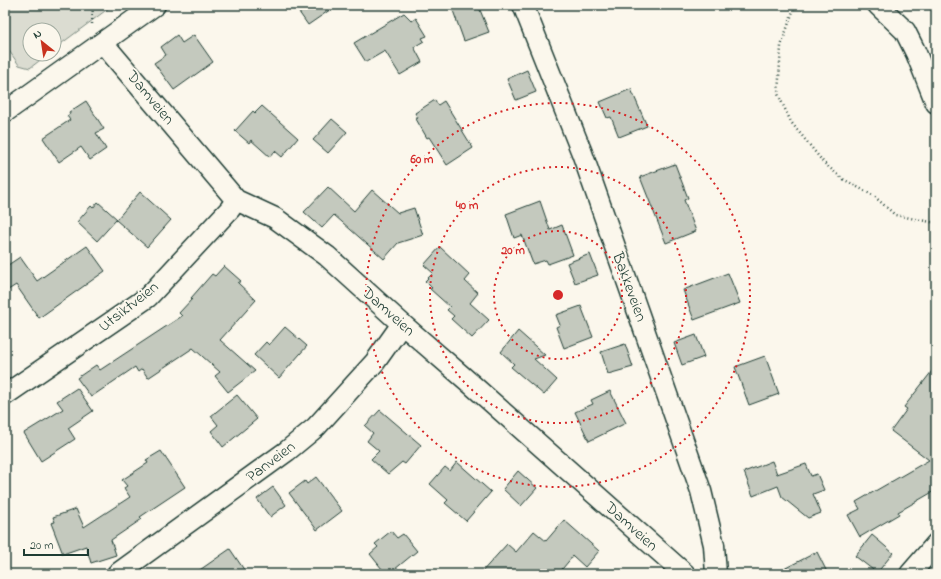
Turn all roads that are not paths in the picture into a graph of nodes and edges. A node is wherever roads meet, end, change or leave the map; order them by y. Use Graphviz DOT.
graph roads {
  1 [pos="155,5"];
  2 [pos="523,5"];
  3 [pos="878,5"];
  4 [pos="103,43"];
  5 [pos="936,104"];
  6 [pos="5,112"];
  7 [pos="236,200"];
  8 [pos="402,324"];
  9 [pos="5,395"];
  10 [pos="936,544"];
  11 [pos="676,572"];
  12 [pos="116,574"];
  13 [pos="716,574"];
  14 [pos="910,574"];
  1 -- 4 [label="street"];
  2 -- 13 [label="street, Bakkeveien"];
  3 -- 5 [label="street"];
  4 -- 6 [label="street"];
  4 -- 7 [label="street, Damveien"];
  7 -- 8 [label="street, Damveien"];
  7 -- 9 [label="street, Utsiktveien"];
  8 -- 11 [label="street, Damveien"];
  8 -- 12 [label="street, Panveien"];
  10 -- 14 [label="street"];
}
